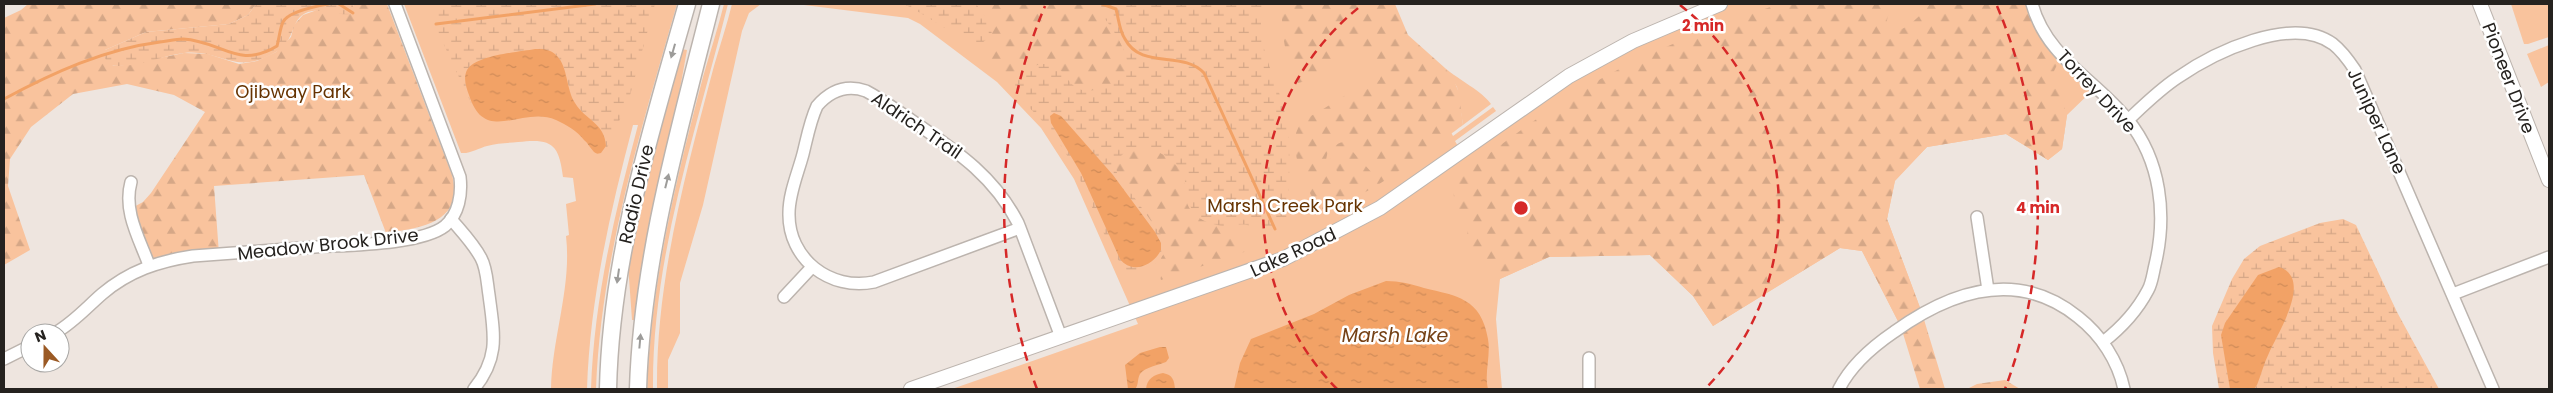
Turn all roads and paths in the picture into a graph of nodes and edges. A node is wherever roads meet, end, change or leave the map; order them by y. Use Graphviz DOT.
graph roads {
  1 [pos="395,4"];
  2 [pos="686,4"];
  3 [pos="711,4"];
  4 [pos="1720,4"];
  5 [pos="2032,4"];
  6 [pos="2480,4"];
  7 [pos="2128,120"];
  8 [pos="2549,180"];
  9 [pos="131,182"];
  10 [pos="1977,217"];
  11 [pos="450,219"];
  12 [pos="1020,228"];
  13 [pos="2549,257"];
  14 [pos="149,266"];
  15 [pos="812,266"];
  16 [pos="1988,290"];
  17 [pos="2453,294"];
  18 [pos="784,297"];
  19 [pos="67,323"];
  20 [pos="1061,337"];
  21 [pos="2103,342"];
  22 [pos="20,351"];
  23 [pos="1588,358"];
  24 [pos="4,359"];
  25 [pos="474,389"];
  26 [pos="608,389"];
  27 [pos="638,389"];
  28 [pos="911,389"];
  29 [pos="1589,389"];
  30 [pos="1839,389"];
  31 [pos="2124,389"];
  32 [pos="2493,389"];
  1 -- 11 [label="street, Meadow Brook Drive"];
  2 -- 26 [label="main road, Radio Drive, one-way"];
  27 -- 3 [label="main road, Radio Drive, one-way"];
  4 -- 20 [label="street, Lake Road"];
  5 -- 7 [label="street, Torrey Drive"];
  6 -- 8 [label="street, Pioneer Drive"];
  7 -- 17 [label="street, Juniper Lane"];
  7 -- 21 [label="street, Torrey Drive"];
  9 -- 14 [label="street"];
  10 -- 16 [label="street"];
  11 -- 14 [label="street, Meadow Brook Drive"];
  11 -- 25 [label="street"];
  12 -- 15 [label="street, Aldrich Trail"];
  12 -- 15 [label="street, Aldrich Trail"];
  12 -- 20 [label="street, Aldrich Trail"];
  13 -- 17 [label="street"];
  14 -- 19 [label="street, Meadow Brook Drive"];
  15 -- 18 [label="street"];
  16 -- 21 [label="street"];
  16 -- 30 [label="street"];
  17 -- 32 [label="street, Juniper Lane"];
  20 -- 28 [label="street, Lake Road"];
  21 -- 31 [label="street"];
  22 -- 24 [label="street"];
  23 -- 29 [label="street"];
}
